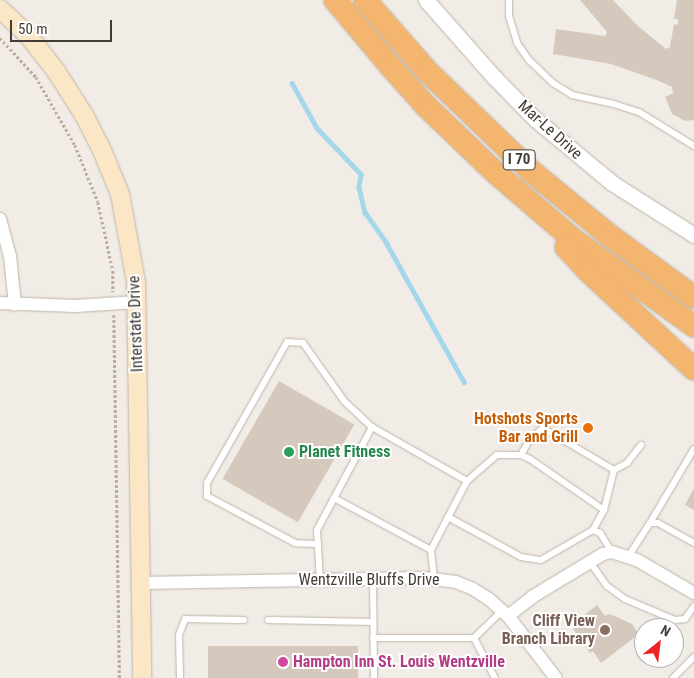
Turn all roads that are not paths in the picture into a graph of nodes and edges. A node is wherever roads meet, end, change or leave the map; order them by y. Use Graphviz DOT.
graph roads {
  1 [pos="335,0"];
  2 [pos="365,0"];
  3 [pos="426,0"];
  4 [pos="509,0"];
  5 [pos="0,9"];
  6 [pos="694,146"];
  7 [pos="497,174"];
  8 [pos="0,219"];
  9 [pos="610,236"];
  10 [pos="694,236"];
  11 [pos="694,278"];
  12 [pos="694,297"];
  13 [pos="137,302"];
  14 [pos="0,303"];
  15 [pos="16,305"];
  16 [pos="694,326"];
  17 [pos="694,369"];
  18 [pos="372,427"];
  19 [pos="641,445"];
  20 [pos="694,449"];
  21 [pos="521,455"];
  22 [pos="614,470"];
  23 [pos="467,481"];
  24 [pos="334,498"];
  25 [pos="604,510"];
  26 [pos="448,517"];
  27 [pos="650,523"];
  28 [pos="593,530"];
  29 [pos="694,543"];
  30 [pos="318,544"];
  31 [pos="431,550"];
  32 [pos="612,552"];
  33 [pos="628,557"];
  34 [pos="590,562"];
  35 [pos="373,579"];
  36 [pos="434,579"];
  37 [pos="320,580"];
  38 [pos="141,582"];
  39 [pos="694,594"];
  40 [pos="694,606"];
  41 [pos="505,613"];
  42 [pos="244,620"];
  43 [pos="268,620"];
  44 [pos="373,622"];
  45 [pos="373,638"];
  46 [pos="474,638"];
  47 [pos="694,657"];
  48 [pos="142,678"];
  49 [pos="180,678"];
  50 [pos="374,678"];
  51 [pos="495,678"];
  52 [pos="556,678"];
  53 [pos="673,678"];
  1 -- 7 [label="highway, I 70"];
  2 -- 9 [label="highway, I 70"];
  3 -- 10 [label="street, Mar-Le Drive"];
  4 -- 6 [label="lane"];
  5 -- 13 [label="main road, Interstate Drive"];
  7 -- 16 [label="highway, I 70"];
  7 -- 17 [label="highway"];
  8 -- 15 [label="street"];
  9 -- 11 [label="highway"];
  9 -- 12 [label="highway, I 70"];
  13 -- 15 [label="street"];
  13 -- 38 [label="main road, Interstate Drive"];
  14 -- 15 [label="street"];
  18 -- 23 [label="lane"];
  18 -- 24 [label="lane"];
  18 -- 30 [label="lane"];
  19 -- 22 [label="lane"];
  20 -- 27 [label="lane"];
  21 -- 22 [label="lane"];
  21 -- 23 [label="lane"];
  21 -- 25 [label="lane"];
  22 -- 25 [label="lane"];
  23 -- 26 [label="lane"];
  24 -- 30 [label="lane"];
  24 -- 31 [label="lane"];
  25 -- 28 [label="lane"];
  26 -- 28 [label="lane"];
  26 -- 31 [label="lane"];
  27 -- 29 [label="lane"];
  27 -- 33 [label="lane"];
  28 -- 32 [label="lane"];
  30 -- 37 [label="lane"];
  31 -- 36 [label="lane"];
  32 -- 33 [label="street"];
  32 -- 34 [label="street"];
  33 -- 39 [label="street"];
  34 -- 40 [label="lane"];
  34 -- 41 [label="street"];
  35 -- 36 [label="street, Wentzville Bluffs Drive"];
  35 -- 37 [label="street, Wentzville Bluffs Drive"];
  35 -- 44 [label="lane"];
  36 -- 41 [label="street, Wentzville Bluffs Drive"];
  37 -- 38 [label="street, Wentzville Bluffs Drive"];
  38 -- 48 [label="main road, Interstate Drive"];
  41 -- 46 [label="lane"];
  41 -- 52 [label="street, Wentzville Bluffs Drive"];
  42 -- 49 [label="lane"];
  43 -- 44 [label="lane"];
  44 -- 45 [label="lane"];
  45 -- 46 [label="lane"];
  45 -- 50 [label="lane"];
  46 -- 51 [label="lane"];
  47 -- 53 [label="lane"];
}
